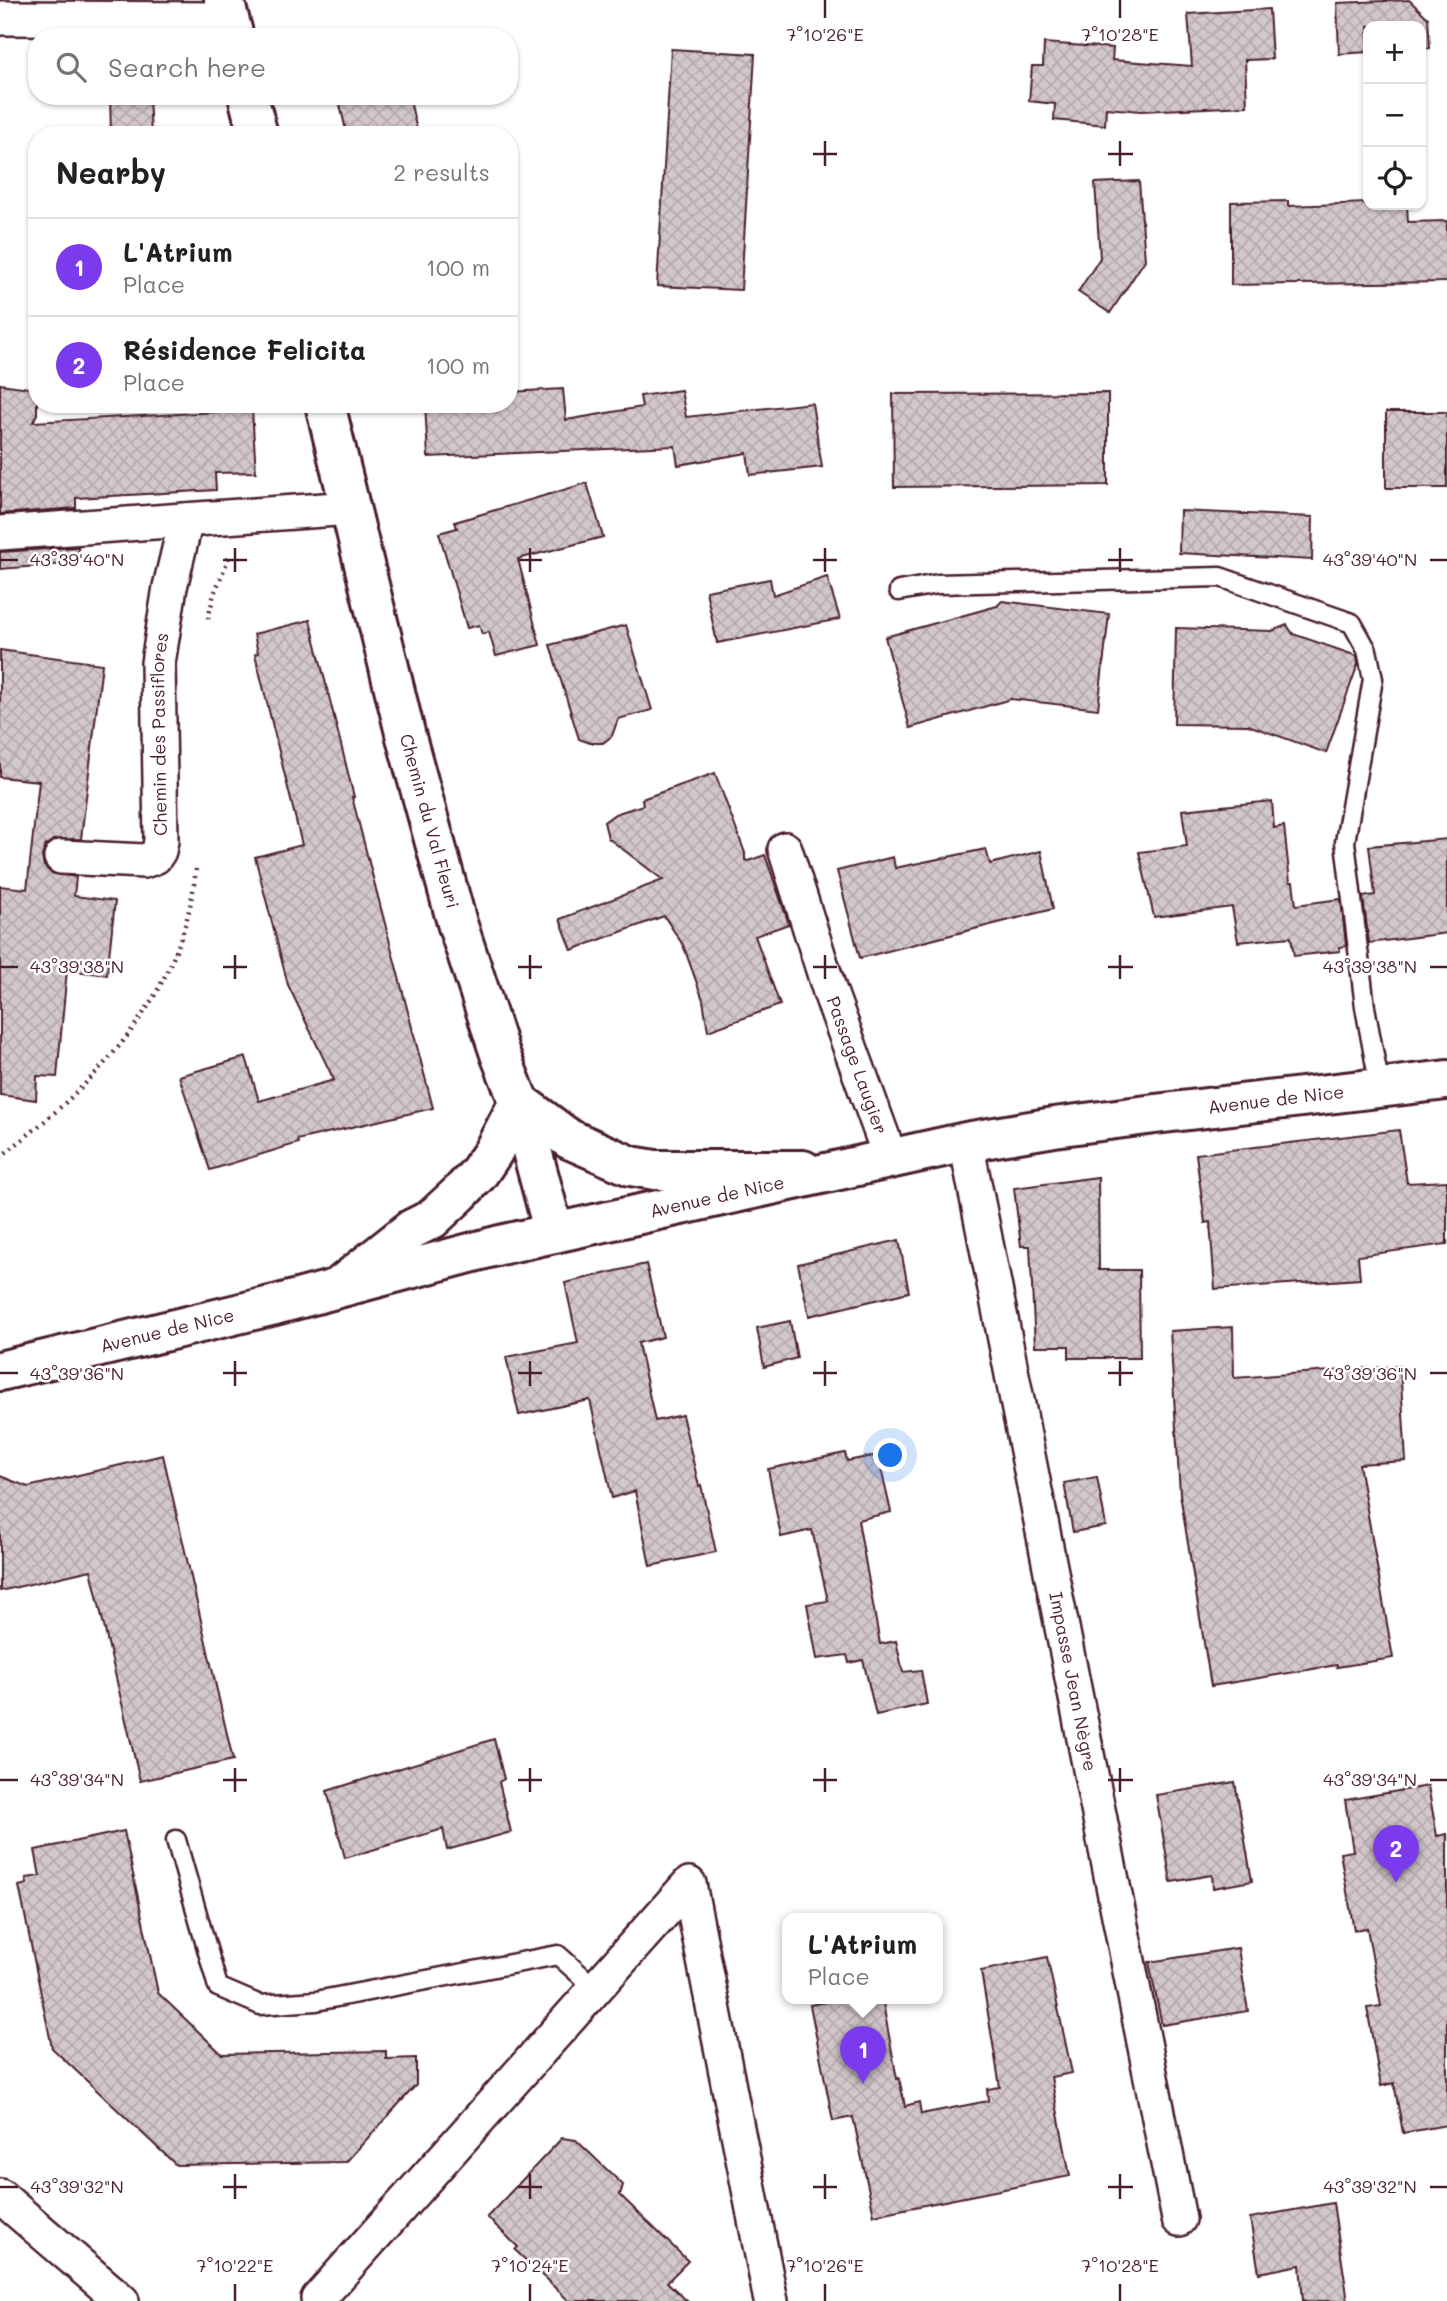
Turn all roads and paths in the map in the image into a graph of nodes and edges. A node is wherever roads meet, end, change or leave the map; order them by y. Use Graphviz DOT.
graph roads {
  1 [pos="0,18"];
  2 [pos="229,18"];
  3 [pos="250,105"];
  4 [pos="256,126"];
  5 [pos="327,413"];
  6 [pos="351,508"];
  7 [pos="186,520"];
  8 [pos="0,533"];
  9 [pos="899,591"];
  10 [pos="785,849"];
  11 [pos="61,857"];
  12 [pos="1447,1080"];
  13 [pos="1380,1088"];
  14 [pos="519,1102"];
  15 [pos="966,1142"];
  16 [pos="891,1160"];
  17 [pos="846,1170"];
  18 [pos="554,1233"];
  19 [pos="338,1287"];
  20 [pos="0,1371"];
  21 [pos="176,1840"];
  22 [pos="595,1988"];
  23 [pos="0,2196"];
  24 [pos="1179,2219"];
  25 [pos="308,2300"];
  26 [pos="122,2301"];
  27 [pos="771,2301"];
  1 -- 2 [label="street"];
  3 -- 4 [label="street"];
  5 -- 6 [label="street, Chemin du Val Fleuri"];
  6 -- 7 [label="street"];
  6 -- 14 [label="street, Chemin du Val Fleuri"];
  7 -- 8 [label="street"];
  7 -- 11 [label="street, Chemin des Passiflores"];
  9 -- 13 [label="lane"];
  10 -- 16 [label="street, Passage Laugier"];
  12 -- 13 [label="street, Avenue de Nice"];
  13 -- 15 [label="street, Avenue de Nice"];
  14 -- 17 [label="street"];
  14 -- 18 [label="street, Chemin du Val Fleuri"];
  14 -- 19 [label="street"];
  15 -- 16 [label="street, Avenue de Nice"];
  15 -- 24 [label="street, Impasse Jean Nègre"];
  16 -- 17 [label="street, Avenue de Nice"];
  17 -- 18 [label="street, Avenue de Nice"];
  18 -- 19 [label="street, Avenue de Nice"];
  19 -- 20 [label="street, Avenue de Nice"];
  21 -- 22 [label="lane"];
  22 -- 25 [label="street"];
  22 -- 27 [label="street"];
  23 -- 26 [label="street"];
}
